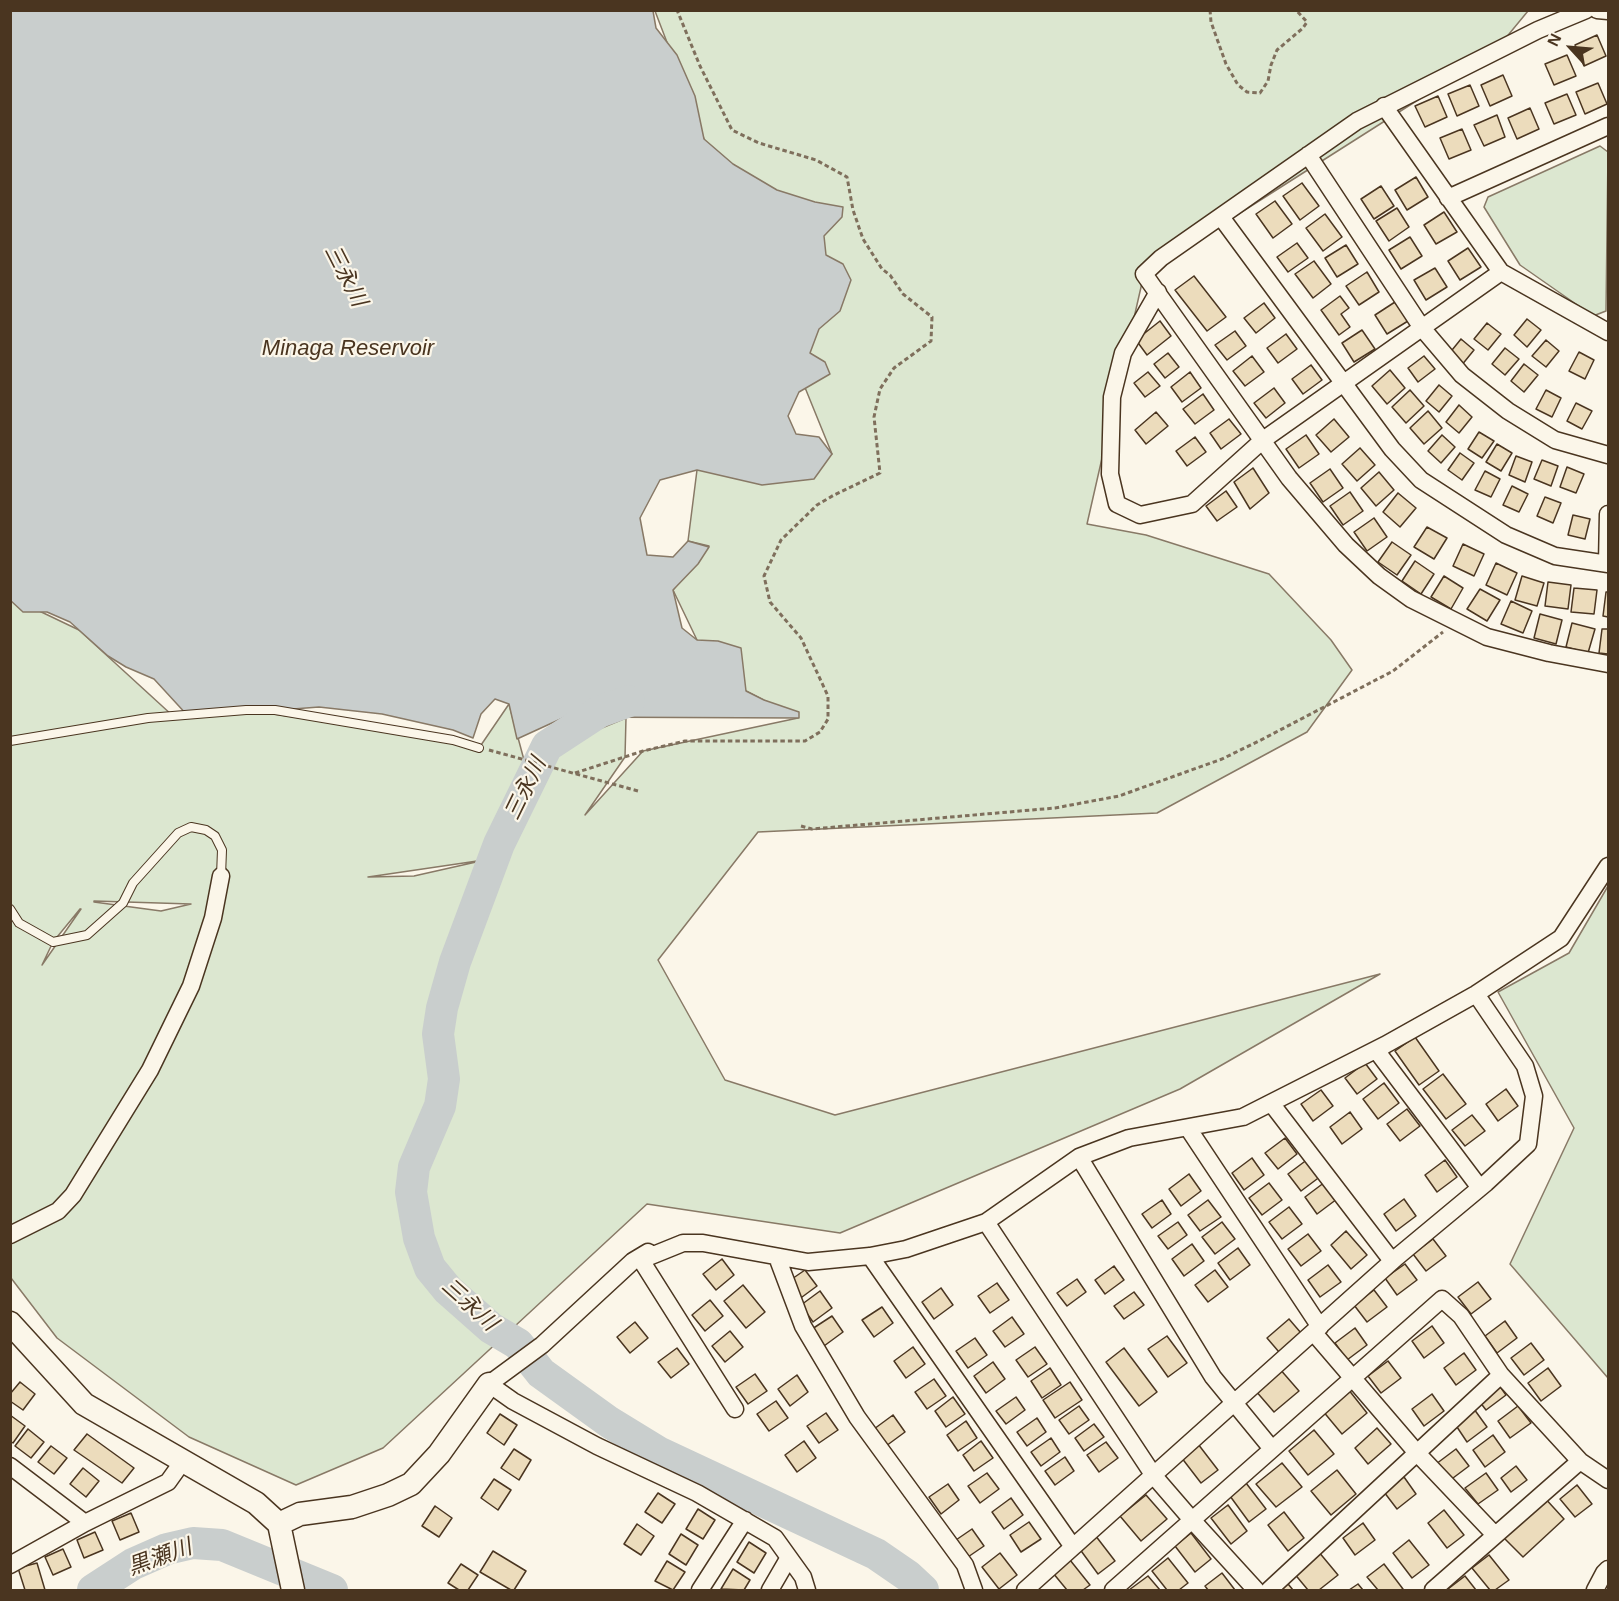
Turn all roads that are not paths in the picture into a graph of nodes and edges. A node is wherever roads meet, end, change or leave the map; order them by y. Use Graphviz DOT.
graph roads {
  1 [pos="1586,10"];
  2 [pos="1598,10"];
  3 [pos="1608,11"];
  4 [pos="1384,106"];
  5 [pos="1608,126"];
  6 [pos="1308,155"];
  7 [pos="1448,198"];
  8 [pos="1221,216"];
  9 [pos="1501,272"];
  10 [pos="1158,292"];
  11 [pos="1422,328"];
  12 [pos="1608,332"];
  13 [pos="1342,384"];
  14 [pos="1263,440"];
  15 [pos="1608,455"];
  16 [pos="1608,514"];
  17 [pos="1608,564"];
  18 [pos="1608,664"];
  19 [pos="10,741"];
  20 [pos="479,748"];
  21 [pos="1608,866"];
  22 [pos="221,876"];
  23 [pos="10,909"];
  24 [pos="1476,994"];
  25 [pos="1376,1050"];
  26 [pos="1271,1103"];
  27 [pos="1188,1128"];
  28 [pos="1079,1157"];
  29 [pos="1479,1188"];
  30 [pos="986,1222"];
  31 [pos="10,1235"];
  32 [pos="870,1256"];
  33 [pos="777,1257"];
  34 [pos="640,1260"];
  35 [pos="1392,1261"];
  36 [pos="10,1323"];
  37 [pos="1317,1330"];
  38 [pos="1501,1375"];
  39 [pos="1352,1378"];
  40 [pos="489,1384"];
  41 [pos="1234,1404"];
  42 [pos="735,1409"];
  43 [pos="1272,1449"];
  44 [pos="1417,1453"];
  45 [pos="183,1461"];
  46 [pos="1581,1461"];
  47 [pos="10,1466"];
  48 [pos="1154,1476"];
  49 [pos="1608,1480"];
  50 [pos="745,1520"];
  51 [pos="1192,1520"];
  52 [pos="85,1523"];
  53 [pos="281,1530"];
  54 [pos="1495,1535"];
  55 [pos="1073,1547"];
  56 [pos="789,1559"];
  57 [pos="10,1565"];
  58 [pos="1608,1569"];
  59 [pos="293,1590"];
  60 [pos="700,1590"];
  61 [pos="770,1590"];
  62 [pos="807,1590"];
  63 [pos="974,1590"];
  64 [pos="1025,1590"];
  65 [pos="1113,1590"];
  66 [pos="1256,1590"];
  67 [pos="1269,1590"];
  68 [pos="1433,1590"];
  69 [pos="1595,1590"];
  1 -- 4 [label="street"];
  2 -- 3 [label="street"];
  4 -- 6 [label="street"];
  4 -- 7 [label="street"];
  5 -- 7 [label="street"];
  6 -- 8 [label="street"];
  6 -- 11 [label="street"];
  7 -- 9 [label="street"];
  8 -- 10 [label="street"];
  8 -- 13 [label="street"];
  9 -- 11 [label="street"];
  9 -- 12 [label="street"];
  10 -- 14 [label="street"];
  10 -- 14 [label="street"];
  11 -- 13 [label="street"];
  11 -- 15 [label="street"];
  13 -- 14 [label="street"];
  13 -- 17 [label="street"];
  14 -- 18 [label="street"];
  16 -- 17 [label="street"];
  19 -- 20 [label="lane"];
  21 -- 24 [label="street"];
  22 -- 23 [label="lane"];
  22 -- 31 [label="street"];
  24 -- 25 [label="street"];
  24 -- 29 [label="street"];
  25 -- 26 [label="street"];
  25 -- 29 [label="street"];
  26 -- 27 [label="street"];
  26 -- 35 [label="street"];
  27 -- 28 [label="street"];
  27 -- 37 [label="street"];
  28 -- 30 [label="street"];
  28 -- 41 [label="street"];
  29 -- 35 [label="street"];
  30 -- 32 [label="street"];
  30 -- 48 [label="street"];
  32 -- 33 [label="street"];
  32 -- 55 [label="street"];
  33 -- 34 [label="street"];
  33 -- 63 [label="street"];
  34 -- 40 [label="street"];
  34 -- 42 [label="street"];
  35 -- 37 [label="street"];
  36 -- 45 [label="main road"];
  37 -- 39 [label="street"];
  37 -- 41 [label="street"];
  38 -- 39 [label="street"];
  38 -- 44 [label="street"];
  38 -- 46 [label="street"];
  39 -- 43 [label="street"];
  39 -- 44 [label="street"];
  40 -- 50 [label="street"];
  40 -- 53 [label="main road"];
  41 -- 43 [label="street"];
  41 -- 48 [label="street"];
  43 -- 51 [label="street"];
  44 -- 54 [label="street"];
  44 -- 67 [label="street"];
  45 -- 52 [label="street"];
  45 -- 53 [label="main road"];
  46 -- 49 [label="street"];
  46 -- 54 [label="street"];
  47 -- 52 [label="street"];
  48 -- 51 [label="street"];
  48 -- 55 [label="street"];
  50 -- 56 [label="street"];
  50 -- 60 [label="street"];
  51 -- 65 [label="street"];
  51 -- 66 [label="street"];
  52 -- 57 [label="street"];
  53 -- 59 [label="main road"];
  54 -- 68 [label="street"];
  55 -- 64 [label="street"];
  56 -- 61 [label="street"];
  56 -- 62 [label="street"];
  58 -- 69 [label="street"];
}
